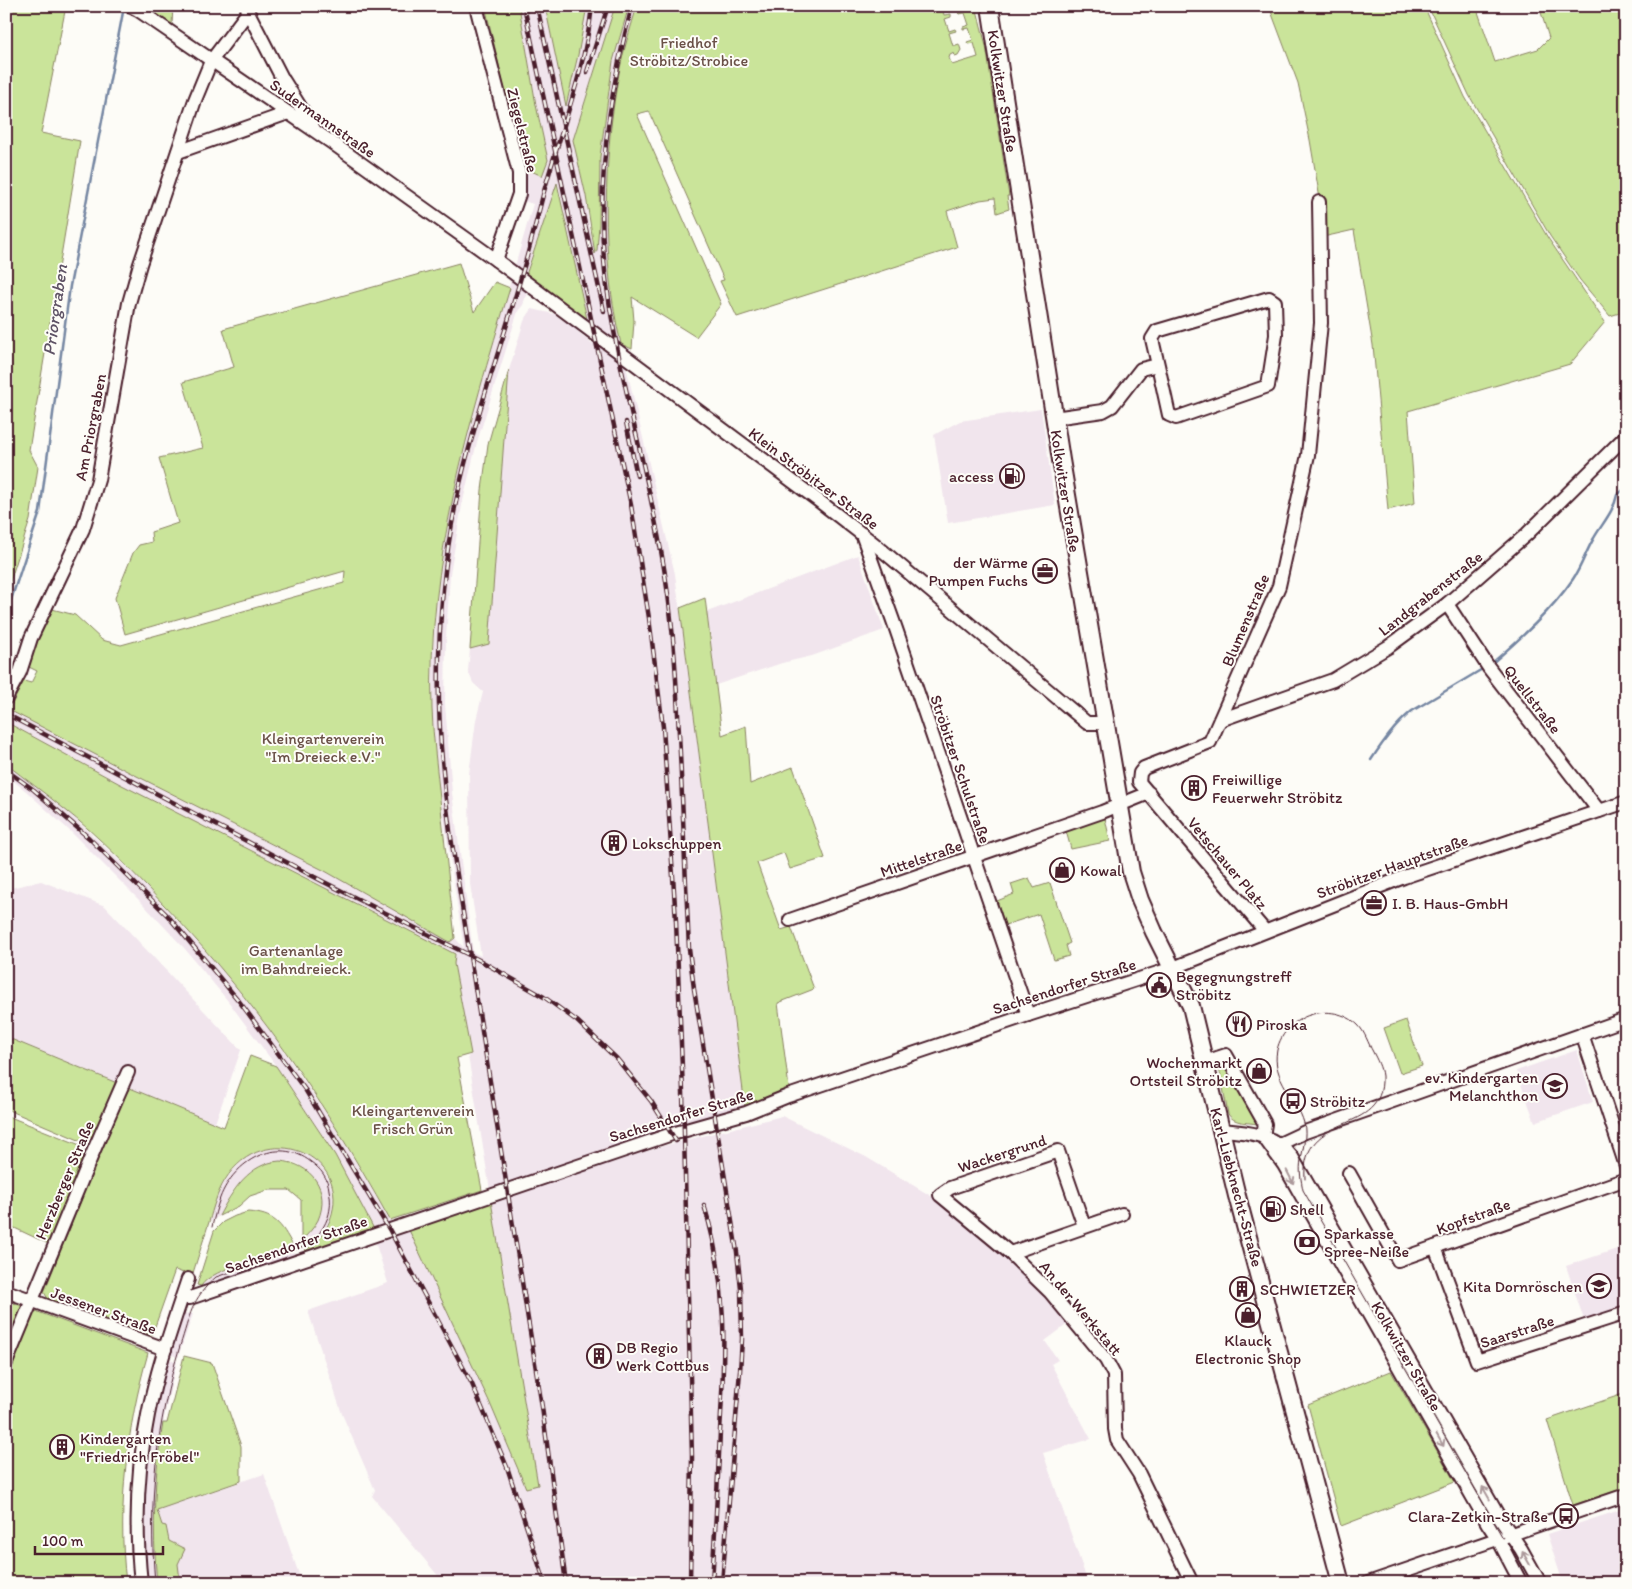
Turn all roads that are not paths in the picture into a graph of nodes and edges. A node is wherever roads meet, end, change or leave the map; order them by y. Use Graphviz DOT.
graph roads {
  1 [pos="476,6"];
  2 [pos="990,6"];
  3 [pos="134,8"];
  4 [pos="247,9"];
  5 [pos="211,61"];
  6 [pos="288,114"];
  7 [pos="317,133"];
  8 [pos="178,152"];
  9 [pos="1319,202"];
  10 [pos="496,260"];
  11 [pos="1158,365"];
  12 [pos="1054,418"];
  13 [pos="1626,436"];
  14 [pos="862,534"];
  15 [pos="1446,604"];
  16 [pos="6,698"];
  17 [pos="1220,720"];
  18 [pos="1106,723"];
  19 [pos="1148,793"];
  20 [pos="1626,802"];
  21 [pos="1120,804"];
  22 [pos="1599,811"];
  23 [pos="974,857"];
  24 [pos="790,920"];
  25 [pos="1265,932"];
  26 [pos="1173,968"];
  27 [pos="1028,1015"];
  28 [pos="1626,1019"];
  29 [pos="1582,1034"];
  30 [pos="1205,1062"];
  31 [pos="128,1072"];
  32 [pos="1221,1130"];
  33 [pos="1263,1136"];
  34 [pos="1275,1146"];
  35 [pos="1626,1166"];
  36 [pos="1349,1173"];
  37 [pos="1626,1179"];
  38 [pos="940,1195"];
  39 [pos="1122,1214"];
  40 [pos="1084,1226"];
  41 [pos="1435,1247"];
  42 [pos="1010,1253"];
  43 [pos="188,1279"];
  44 [pos="6,1291"];
  45 [pos="182,1298"];
  46 [pos="31,1301"];
  47 [pos="1626,1313"];
  48 [pos="165,1349"];
  49 [pos="6,1364"];
  50 [pos="1626,1495"];
  51 [pos="1505,1537"];
  52 [pos="141,1583"];
  53 [pos="1192,1583"];
  54 [pos="1341,1583"];
  55 [pos="1368,1583"];
  56 [pos="1521,1583"];
  57 [pos="1540,1583"];
  1 -- 10 [label="street, Ziegelstraße"];
  2 -- 12 [label="main road, Kolkwitzer Straße"];
  3 -- 5 [label="street, Sudermannstraße"];
  4 -- 5 [label="street, Am Priorgraben"];
  4 -- 7 [label="street"];
  5 -- 6 [label="street, Sudermannstraße"];
  5 -- 8 [label="street, Am Priorgraben"];
  6 -- 7 [label="street, Sudermannstraße"];
  6 -- 8 [label="street"];
  7 -- 10 [label="street, Sudermannstraße"];
  8 -- 16 [label="street, Am Priorgraben"];
  9 -- 17 [label="street, Blumenstraße"];
  10 -- 14 [label="street, Klein Ströbitzer Straße"];
  11 -- 11 [label="street"];
  11 -- 12 [label="street"];
  12 -- 18 [label="main road, Kolkwitzer Straße"];
  13 -- 15 [label="street, Landgrabenstraße"];
  14 -- 18 [label="street, Klein Ströbitzer Straße"];
  14 -- 23 [label="street, Ströbitzer Schulstraße"];
  15 -- 17 [label="street, Landgrabenstraße"];
  15 -- 22 [label="street, Quellstraße"];
  17 -- 19 [label="street, Blumenstraße"];
  18 -- 21 [label="main road, Kolkwitzer Straße"];
  19 -- 21 [label="street"];
  19 -- 25 [label="street, Vetschauer Platz"];
  20 -- 22 [label="street, Ströbitzer Hauptstraße"];
  21 -- 23 [label="street, Mittelstraße"];
  21 -- 26 [label="main road, Kolkwitzer Straße"];
  22 -- 25 [label="street, Ströbitzer Hauptstraße"];
  23 -- 24 [label="street, Mittelstraße"];
  23 -- 27 [label="street, Ströbitzer Schulstraße"];
  25 -- 26 [label="street, Ströbitzer Hauptstraße"];
  26 -- 27 [label="street, Sachsendorfer Straße"];
  26 -- 30 [label="main road, Karl-Liebknecht-Straße"];
  27 -- 45 [label="street, Sachsendorfer Straße"];
  28 -- 29 [label="street"];
  29 -- 34 [label="street"];
  29 -- 35 [label="street"];
  30 -- 32 [label="main road, Karl-Liebknecht-Straße"];
  30 -- 33 [label="street, Kolkwitzer Straße"];
  31 -- 46 [label="street, Herzberger Straße"];
  32 -- 33 [label="street"];
  32 -- 54 [label="main road, Karl-Liebknecht-Straße"];
  33 -- 34 [label="street, Kolkwitzer Straße"];
  34 -- 51 [label="street, Kolkwitzer Straße"];
  36 -- 41 [label="street, Kopfstraße"];
  37 -- 41 [label="street, Kopfstraße"];
  38 -- 40 [label="street, Wackergrund"];
  38 -- 42 [label="street, An der Werkstatt"];
  39 -- 40 [label="street"];
  40 -- 42 [label="street"];
  41 -- 47 [label="street, Saarstraße"];
  42 -- 53 [label="street, An der Werkstatt"];
  43 -- 45 [label="street"];
  44 -- 46 [label="street, Jessener Straße"];
  45 -- 48 [label="street"];
  46 -- 48 [label="street, Jessener Straße"];
  46 -- 49 [label="street, Jessener Straße"];
  48 -- 52 [label="street"];
  50 -- 51 [label="street"];
  51 -- 55 [label="street"];
  51 -- 56 [label="street"];
  57 -- 51 [label="street, one-way"];
}
